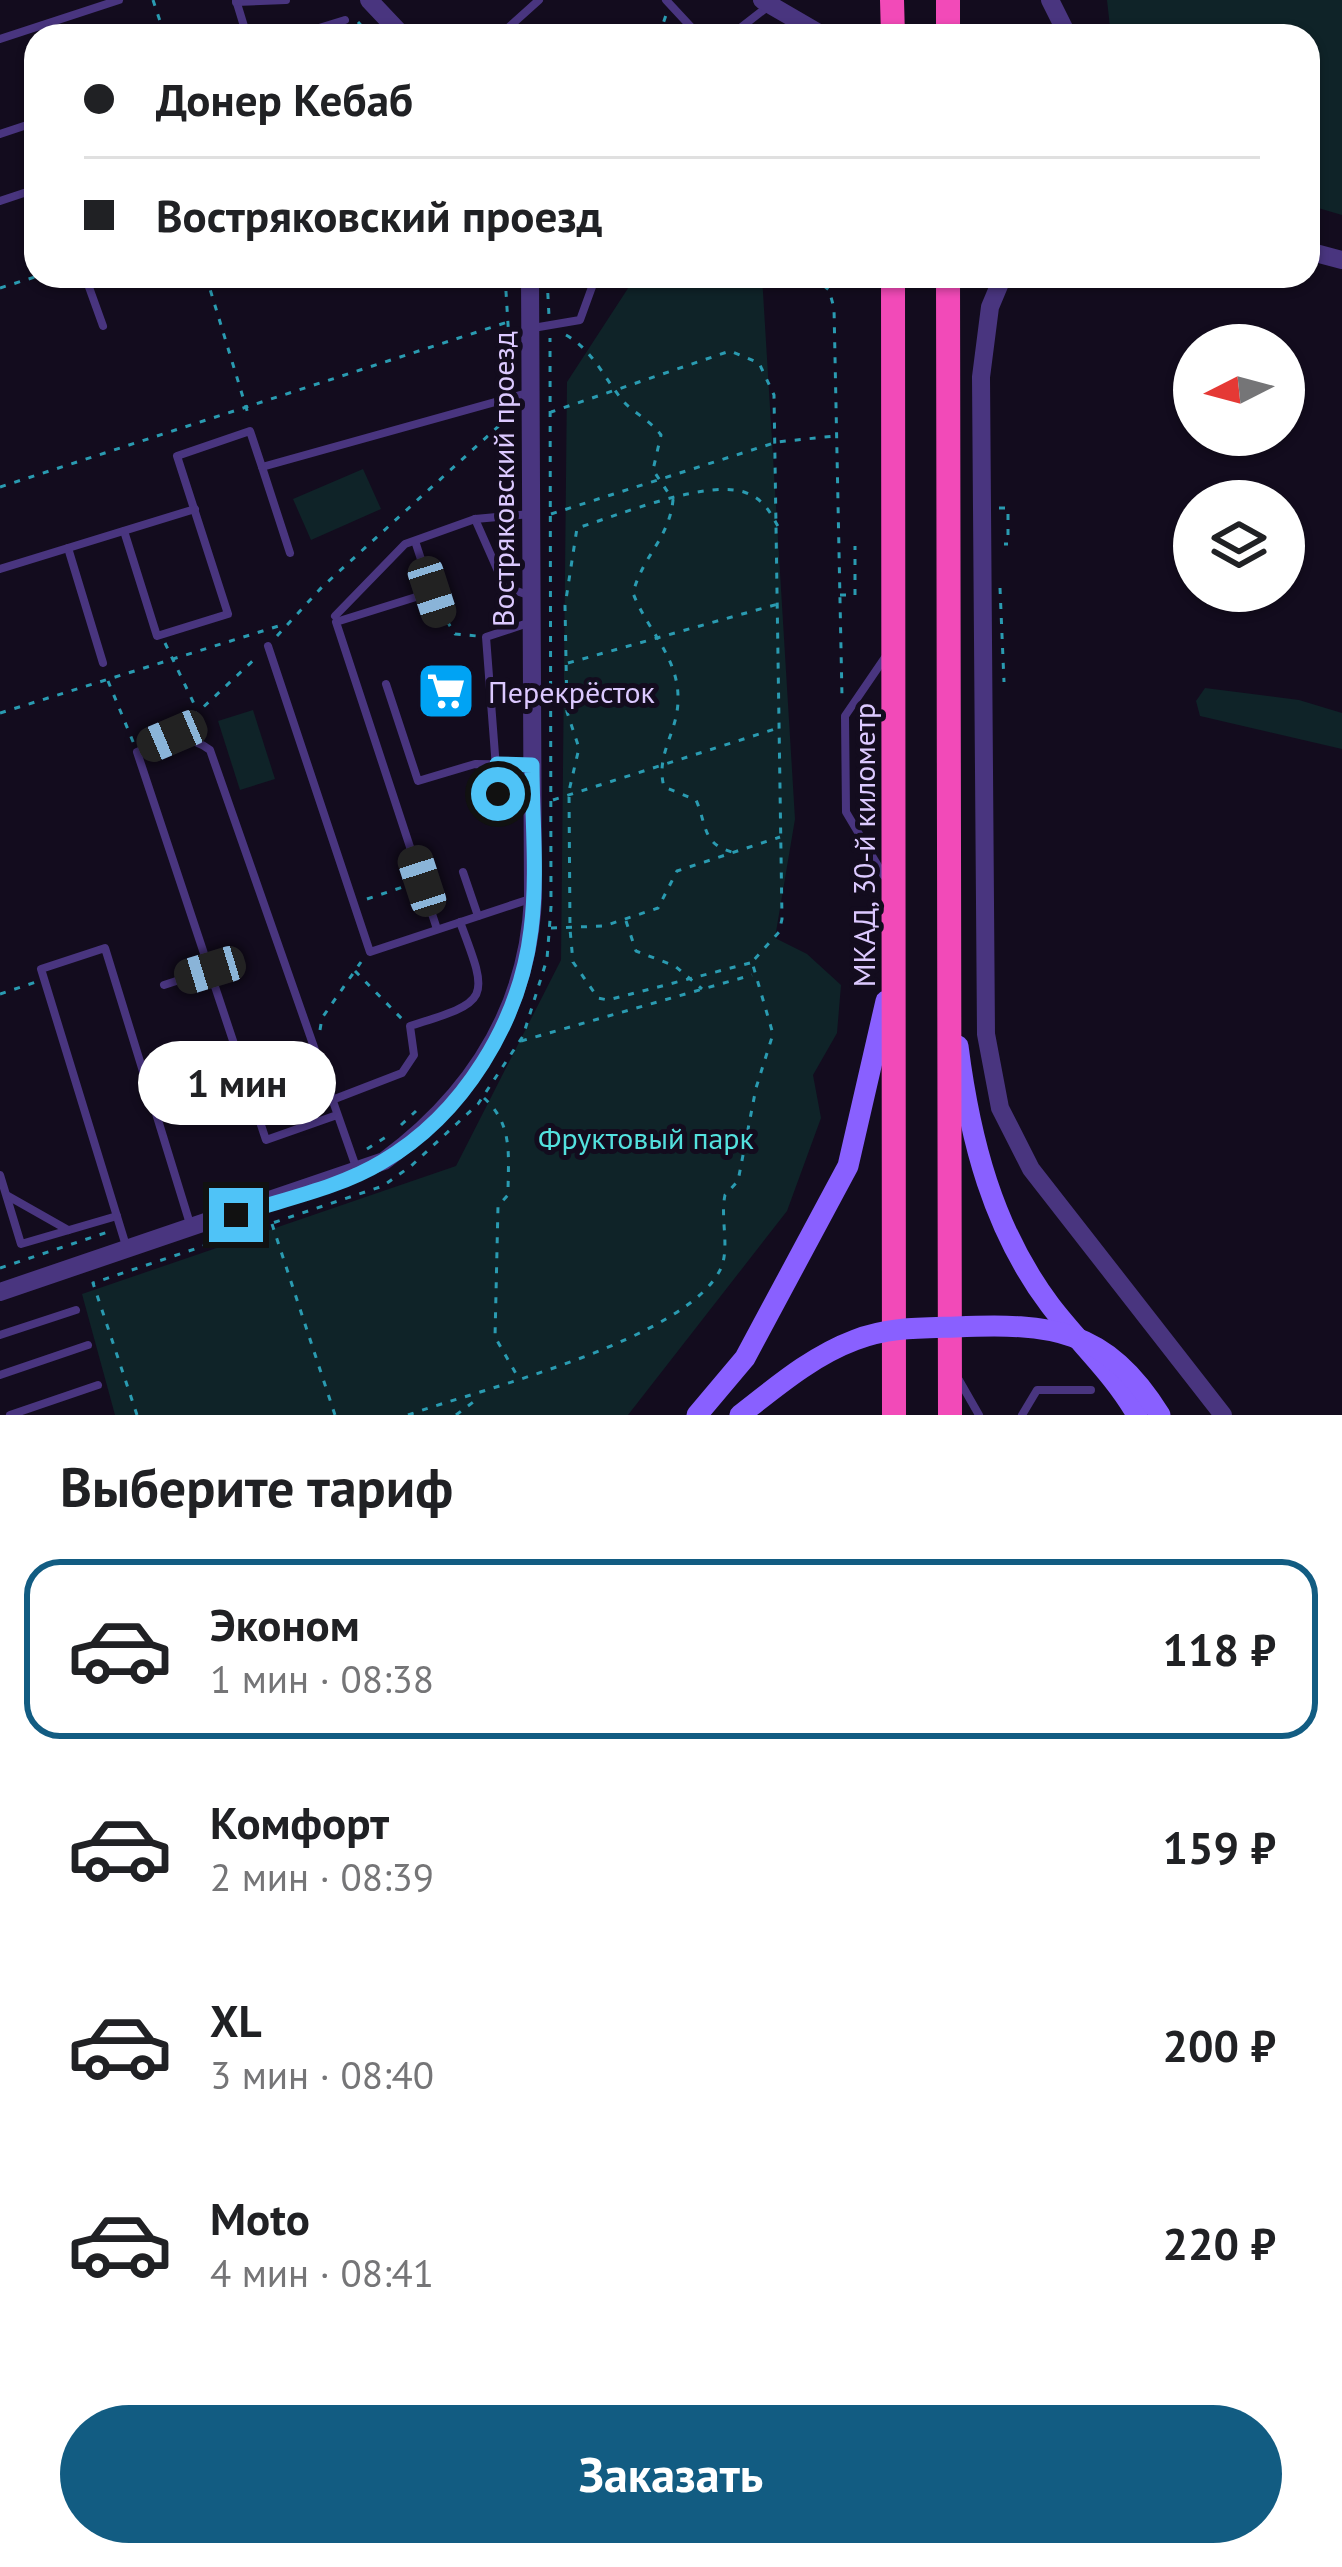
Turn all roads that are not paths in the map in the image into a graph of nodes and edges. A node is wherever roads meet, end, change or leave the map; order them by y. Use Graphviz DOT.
graph roads {
  1 [pos="118,0"];
  2 [pos="286,0"];
  3 [pos="369,0"];
  4 [pos="539,0"];
  5 [pos="236,1"];
  6 [pos="766,2"];
  7 [pos="668,4"];
  8 [pos="345,20"];
  9 [pos="45,24"];
  10 [pos="332,24"];
  11 [pos="392,24"];
  12 [pos="512,24"];
  13 [pos="696,24"];
  14 [pos="743,24"];
  15 [pos="804,24"];
  16 [pos="89,288"];
  17 [pos="532,288"];
  18 [pos="592,288"];
  19 [pos="893,288"];
  20 [pos="948,288"];
  21 [pos="998,288"];
  22 [pos="103,326"];
  23 [pos="540,327"];
  24 [pos="532,391"];
  25 [pos="262,466"];
  26 [pos="195,508"];
  27 [pos="542,514"];
  28 [pos="475,520"];
  29 [pos="124,531"];
  30 [pos="415,541"];
  31 [pos="68,548"];
  32 [pos="290,553"];
  33 [pos="0,569"];
  34 [pos="432,592"];
  35 [pos="532,596"];
  36 [pos="335,616"];
  37 [pos="440,617"];
  38 [pos="532,622"];
  39 [pos="894,645"];
  40 [pos="268,646"];
  41 [pos="103,663"];
  42 [pos="386,684"];
  43 [pos="497,764"];
  44 [pos="532,765"];
  45 [pos="498,794"];
  46 [pos="463,872"];
  47 [pos="894,892"];
  48 [pos="533,898"];
  49 [pos="478,916"];
  50 [pos="460,922"];
  51 [pos="437,929"];
  52 [pos="210,970"];
  53 [pos="892,971"];
  54 [pos="949,972"];
  55 [pos="164,985"];
  56 [pos="332,1100"];
  57 [pos="338,1115"];
  58 [pos="355,1167"];
  59 [pos="0,1175"];
  60 [pos="6,1196"];
  61 [pos="117,1216"];
  62 [pos="191,1229"];
  63 [pos="69,1230"];
  64 [pos="128,1250"];
  65 [pos="0,1292"];
  66 [pos="76,1310"];
  67 [pos="0,1335"];
  68 [pos="88,1346"];
  69 [pos="950,1356"];
  70 [pos="0,1375"];
  71 [pos="98,1385"];
  72 [pos="1090,1390"];
  73 [pos="10,1415"];
  74 [pos="697,1415"];
  75 [pos="717,1415"];
  76 [pos="740,1415"];
  77 [pos="755,1415"];
  78 [pos="894,1415"];
  79 [pos="950,1415"];
  80 [pos="979,1415"];
  81 [pos="1022,1415"];
  82 [pos="1137,1415"];
  83 [pos="1160,1415"];
  84 [pos="1223,1415"];
  1 -- 9 [label="lane"];
  2 -- 5 [label="lane"];
  3 -- 11 [label="street"];
  4 -- 12 [label="lane"];
  6 -- 14 [label="lane"];
  6 -- 15 [label="street"];
  7 -- 13 [label="lane"];
  8 -- 10 [label="lane"];
  16 -- 22 [label="lane"];
  17 -- 23 [label="street, Востряковский проезд"];
  18 -- 23 [label="lane"];
  19 -- 39 [label="highway, МКАД, 30-й километр"];
  20 -- 54 [label="highway"];
  21 -- 84 [label="street"];
  23 -- 24 [label="street, Востряковский проезд"];
  24 -- 25 [label="lane"];
  24 -- 27 [label="street, Востряковский проезд"];
  25 -- 26 [label="lane"];
  25 -- 32 [label="lane"];
  26 -- 29 [label="lane"];
  26 -- 29 [label="lane"];
  27 -- 28 [label="lane"];
  27 -- 35 [label="street, Востряковский проезд"];
  28 -- 30 [label="lane"];
  28 -- 35 [label="lane"];
  29 -- 31 [label="lane"];
  30 -- 34 [label="lane"];
  30 -- 36 [label="lane"];
  31 -- 33 [label="lane"];
  31 -- 41 [label="lane"];
  34 -- 37 [label="lane"];
  34 -- 51 [label="lane"];
  35 -- 38 [label="street, Востряковский проезд"];
  38 -- 43 [label="lane"];
  38 -- 44 [label="street, Востряковский проезд"];
  39 -- 47 [label="highway, МКАД, 30-й километр"];
  39 -- 47 [label="lane"];
  40 -- 51 [label="lane"];
  42 -- 43 [label="lane"];
  43 -- 44 [label="lane"];
  43 -- 45 [label="lane"];
  44 -- 48 [label="street, Востряковский проезд"];
  46 -- 49 [label="lane"];
  47 -- 53 [label="highway, МКАД, 30-й километр"];
  48 -- 49 [label="lane"];
  48 -- 58 [label="street, Востряковский проезд"];
  49 -- 50 [label="lane"];
  50 -- 51 [label="lane"];
  50 -- 56 [label="lane"];
  52 -- 55 [label="lane"];
  52 -- 56 [label="lane"];
  52 -- 57 [label="lane"];
  53 -- 74 [label="main road"];
  53 -- 78 [label="highway, МКАД, 30-й километр"];
  54 -- 69 [label="highway"];
  54 -- 82 [label="main road"];
  56 -- 57 [label="lane"];
  57 -- 58 [label="lane"];
  58 -- 62 [label="street, Востряковский проезд"];
  59 -- 60 [label="lane"];
  60 -- 63 [label="lane"];
  60 -- 63 [label="lane"];
  61 -- 62 [label="lane"];
  61 -- 63 [label="lane"];
  61 -- 64 [label="lane"];
  62 -- 64 [label="street, Востряковский проезд"];
  64 -- 65 [label="street, Востряковский проезд"];
  66 -- 67 [label="lane"];
  68 -- 70 [label="lane"];
  69 -- 79 [label="highway"];
  69 -- 80 [label="lane"];
  71 -- 73 [label="lane"];
  72 -- 81 [label="lane"];
  75 -- 77 [label="main road"];
  76 -- 83 [label="main road, bridge"];
}
